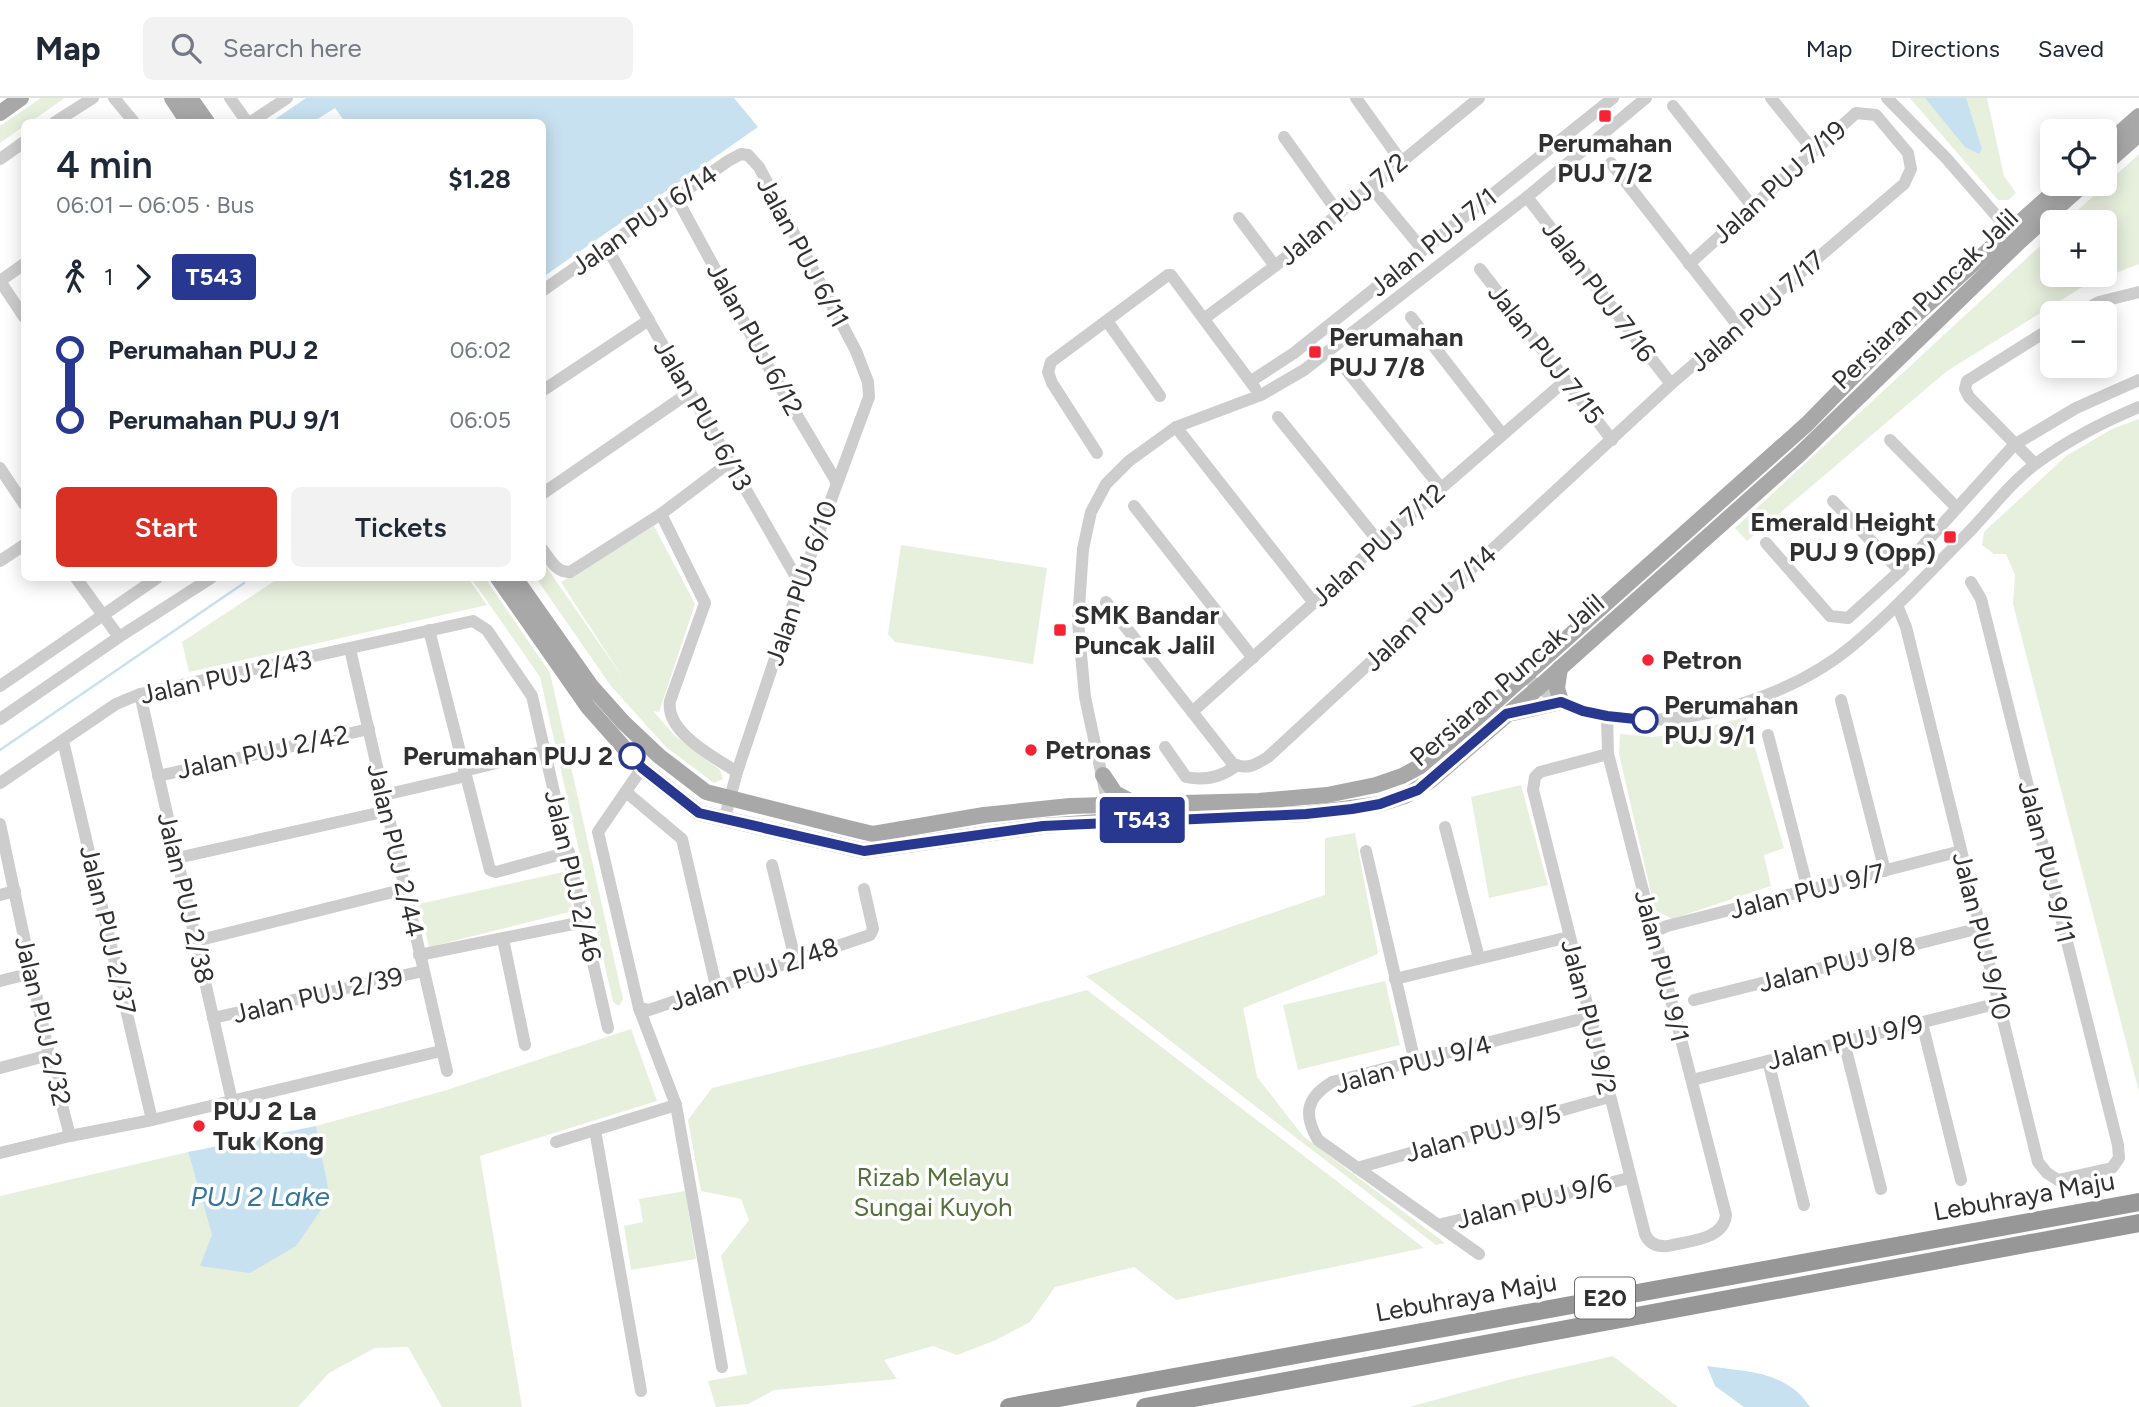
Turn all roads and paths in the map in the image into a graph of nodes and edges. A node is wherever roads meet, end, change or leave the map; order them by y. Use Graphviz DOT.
graph roads {
  1 [pos="22,98"];
  2 [pos="93,98"];
  3 [pos="172,98"];
  4 [pos="190,98"];
  5 [pos="230,98"];
  6 [pos="287,98"];
  7 [pos="1356,98"];
  8 [pos="1479,98"];
  9 [pos="1613,98"];
  10 [pos="1646,98"];
  11 [pos="1771,98"];
  12 [pos="1887,98"];
  13 [pos="116,100"];
  14 [pos="1464,102"];
  15 [pos="1673,106"];
  16 [pos="0,113"];
  17 [pos="2139,116"];
  18 [pos="60,119"];
  19 [pos="132,119"];
  20 [pos="186,119"];
  21 [pos="205,119"];
  22 [pos="247,119"];
  23 [pos="254,119"];
  24 [pos="2139,134"];
  25 [pos="2117,135"];
  26 [pos="1284,137"];
  27 [pos="21,144"];
  28 [pos="1814,150"];
  29 [pos="2117,153"];
  30 [pos="748,155"];
  31 [pos="0,159"];
  32 [pos="1401,161"];
  33 [pos="1611,163"];
  34 [pos="1904,184"];
  35 [pos="1371,187"];
  36 [pos="2052,196"];
  37 [pos="2068,196"];
  38 [pos="676,197"];
  39 [pos="1527,197"];
  40 [pos="1752,206"];
  41 [pos="1339,214"];
  42 [pos="1238,218"];
  43 [pos="2014,236"];
  44 [pos="606,246"];
  45 [pos="1423,250"];
  46 [pos="1689,264"];
  47 [pos="21,266"];
  48 [pos="1275,266"];
  49 [pos="1480,269"];
  50 [pos="0,281"];
  51 [pos="546,288"];
  52 [pos="2139,292"];
  53 [pos="2103,301"];
  54 [pos="21,312"];
  55 [pos="1205,317"];
  56 [pos="1411,317"];
  57 [pos="649,320"];
  58 [pos="1107,321"];
  59 [pos="1739,327"];
  60 [pos="2040,335"];
  61 [pos="856,351"];
  62 [pos="1347,372"];
  63 [pos="1566,380"];
  64 [pos="2139,380"];
  65 [pos="1251,381"];
  66 [pos="1671,384"];
  67 [pos="546,388"];
  68 [pos="690,392"];
  69 [pos="1261,395"];
  70 [pos="1160,396"];
  71 [pos="2139,407"];
  72 [pos="1278,416"];
  73 [pos="1176,426"];
  74 [pos="1502,434"];
  75 [pos="1612,440"];
  76 [pos="1890,440"];
  77 [pos="2014,445"];
  78 [pos="1097,453"];
  79 [pos="730,462"];
  80 [pos="2035,464"];
  81 [pos="0,468"];
  82 [pos="836,481"];
  83 [pos="1440,488"];
  84 [pos="546,491"];
  85 [pos="21,500"];
  86 [pos="1832,501"];
  87 [pos="1134,506"];
  88 [pos="1956,507"];
  89 [pos="661,514"];
  90 [pos="1378,542"];
  91 [pos="1766,543"];
  92 [pos="21,547"];
  93 [pos="546,554"];
  94 [pos="0,561"];
  95 [pos="1900,571"];
  96 [pos="78,581"];
  97 [pos="152,581"];
  98 [pos="206,581"];
  99 [pos="500,581"];
  100 [pos="517,581"];
  101 [pos="1971,582"];
  102 [pos="800,584"];
  103 [pos="1106,602"];
  104 [pos="1314,603"];
  105 [pos="1897,605"];
  106 [pos="103,614"];
  107 [pos="473,621"];
  108 [pos="429,630"];
  109 [pos="119,637"];
  110 [pos="350,649"];
  111 [pos="1253,658"];
  112 [pos="1560,668"];
  113 [pos="1525,675"];
  114 [pos="0,686"];
  115 [pos="1538,688"];
  116 [pos="139,694"];
  117 [pos="1842,700"];
  118 [pos="1561,702"];
  119 [pos="1192,712"];
  120 [pos="1506,714"];
  121 [pos="1607,716"];
  122 [pos="0,719"];
  123 [pos="369,729"];
  124 [pos="1768,735"];
  125 [pos="64,741"];
  126 [pos="1165,747"];
  127 [pos="545,751"];
  128 [pos="1608,754"];
  129 [pos="1240,767"];
  130 [pos="642,768"];
  131 [pos="737,772"];
  132 [pos="465,774"];
  133 [pos="158,775"];
  134 [pos="1103,775"];
  135 [pos="0,783"];
  136 [pos="626,792"];
  137 [pos="384,795"];
  138 [pos="730,798"];
  139 [pos="1134,803"];
  140 [pos="1108,804"];
  141 [pos="1082,805"];
  142 [pos="387,811"];
  143 [pos="725,817"];
  144 [pos="1111,821"];
  145 [pos="0,824"];
  146 [pos="1445,827"];
  147 [pos="1366,851"];
  148 [pos="1961,851"];
  149 [pos="569,852"];
  150 [pos="177,858"];
  151 [pos="772,865"];
  152 [pos="1885,871"];
  153 [pos="405,889"];
  154 [pos="864,889"];
  155 [pos="1808,890"];
  156 [pos="15,891"];
  157 [pos="0,895"];
  158 [pos="583,922"];
  159 [pos="1980,928"];
  160 [pos="1654,932"];
  161 [pos="1569,937"];
  162 [pos="503,939"];
  163 [pos="196,941"];
  164 [pos="419,955"];
  165 [pos="1479,958"];
  166 [pos="795,959"];
  167 [pos="423,971"];
  168 [pos="32,974"];
  169 [pos="1395,979"];
  170 [pos="0,982"];
  171 [pos="716,986"];
  172 [pos="1694,1000"];
  173 [pos="1999,1003"];
  174 [pos="639,1008"];
  175 [pos="1589,1017"];
  176 [pos="213,1018"];
  177 [pos="1922,1023"];
  178 [pos="608,1028"];
  179 [pos="1844,1042"];
  180 [pos="525,1045"];
  181 [pos="441,1051"];
  182 [pos="49,1055"];
  183 [pos="1768,1061"];
  184 [pos="1415,1062"];
  185 [pos="0,1068"];
  186 [pos="447,1071"];
  187 [pos="1692,1080"];
  188 [pos="1609,1097"];
  189 [pos="232,1101"];
  190 [pos="676,1105"];
  191 [pos="152,1120"];
  192 [pos="595,1130"];
  193 [pos="69,1136"];
  194 [pos="556,1142"];
  195 [pos="2118,1145"];
  196 [pos="0,1153"];
  197 [pos="1357,1168"];
  198 [pos="1629,1178"];
  199 [pos="1961,1180"];
  200 [pos="1881,1189"];
  201 [pos="2139,1202"];
  202 [pos="1804,1205"];
  203 [pos="1726,1216"];
  204 [pos="2139,1223"];
  205 [pos="1438,1225"];
  206 [pos="1479,1254"];
  207 [pos="722,1367"];
  208 [pos="641,1391"];
  209 [pos="1009,1407"];
  210 [pos="1145,1407"];
  1 -- 16 [label="main road"];
  2 -- 18 [label="street"];
  3 -- 20 [label="main road"];
  4 -- 21 [label="main road"];
  5 -- 22 [label="street"];
  6 -- 23 [label="street"];
  7 -- 32 [label="street"];
  8 -- 14 [label="street, Jalan PUJ 7/2"];
  9 -- 45 [label="street, Jalan PUJ 7/1"];
  10 -- 39 [label="street"];
  11 -- 28 [label="street"];
  12 -- 43 [label="street"];
  13 -- 19 [label="street"];
  14 -- 32 [label="street, Jalan PUJ 7/2"];
  15 -- 40 [label="street"];
  17 -- 25 [label="main road"];
  24 -- 29 [label="main road"];
  26 -- 41 [label="street"];
  27 -- 31 [label="street"];
  28 -- 34 [label="street, Jalan PUJ 7/19"];
  28 -- 40 [label="street, Jalan PUJ 7/19"];
  30 -- 38 [label="street, Jalan PUJ 6/14"];
  30 -- 61 [label="street, Jalan PUJ 6/11"];
  32 -- 35 [label="street, Jalan PUJ 7/2"];
  33 -- 46 [label="street"];
  34 -- 59 [label="street, Jalan PUJ 7/17"];
  35 -- 41 [label="street, Jalan PUJ 7/2"];
  35 -- 45 [label="street"];
  36 -- 43 [label="main road, Persiaran Puncak Jalil"];
  37 -- 43 [label="main road, Persiaran Puncak Jalil"];
  38 -- 44 [label="street, Jalan PUJ 6/14"];
  38 -- 82 [label="street, Jalan PUJ 6/12"];
  39 -- 66 [label="street, Jalan PUJ 7/16"];
  39 -- 69 [label="street"];
  40 -- 46 [label="street, Jalan PUJ 7/19"];
  41 -- 48 [label="street, Jalan PUJ 7/2"];
  42 -- 48 [label="street"];
  43 -- 112 [label="main road, Persiaran Puncak Jalil"];
  43 -- 113 [label="main road, Persiaran Puncak Jalil"];
  44 -- 51 [label="street, Jalan PUJ 6/14"];
  44 -- 57 [label="street, Jalan PUJ 6/13"];
  45 -- 65 [label="street, Jalan PUJ 7/1"];
  46 -- 59 [label="street"];
  47 -- 50 [label="street"];
  48 -- 55 [label="street, Jalan PUJ 7/2"];
  49 -- 63 [label="street, Jalan PUJ 7/15"];
  50 -- 54 [label="street"];
  52 -- 53 [label="street"];
  55 -- 58 [label="street"];
  55 -- 65 [label="street"];
  56 -- 74 [label="street"];
  57 -- 67 [label="street"];
  57 -- 68 [label="street, Jalan PUJ 6/13"];
  58 -- 70 [label="street"];
  58 -- 78 [label="street"];
  59 -- 66 [label="street, Jalan PUJ 7/17"];
  60 -- 77 [label="street"];
  61 -- 82 [label="street, Jalan PUJ 6/10"];
  62 -- 83 [label="street"];
  63 -- 74 [label="street, Jalan PUJ 7/12"];
  63 -- 75 [label="street, Jalan PUJ 7/15"];
  64 -- 77 [label="street"];
  65 -- 69 [label="street"];
  66 -- 75 [label="street, Jalan PUJ 7/17"];
  68 -- 79 [label="street, Jalan PUJ 6/13"];
  68 -- 84 [label="street"];
  69 -- 73 [label="street"];
  71 -- 80 [label="street"];
  72 -- 90 [label="street"];
  73 -- 104 [label="street"];
  73 -- 134 [label="street"];
  74 -- 83 [label="street, Jalan PUJ 7/12"];
  75 -- 129 [label="street, Jalan PUJ 7/14"];
  76 -- 88 [label="street"];
  77 -- 80 [label="street"];
  77 -- 88 [label="street"];
  79 -- 89 [label="street"];
  79 -- 102 [label="street, Jalan PUJ 6/13"];
  80 -- 105 [label="street"];
  81 -- 85 [label="street"];
  82 -- 102 [label="street, Jalan PUJ 6/10"];
  83 -- 90 [label="street, Jalan PUJ 7/12"];
  86 -- 95 [label="street"];
  87 -- 111 [label="street"];
  88 -- 95 [label="street"];
  89 -- 93 [label="street"];
  89 -- 131 [label="street"];
  90 -- 104 [label="street, Jalan PUJ 7/12"];
  91 -- 95 [label="street"];
  92 -- 94 [label="street"];
  96 -- 106 [label="street"];
  97 -- 106 [label="street"];
  98 -- 109 [label="street"];
  99 -- 130 [label="main road, Persiaran Puncak Jalil"];
  100 -- 138 [label="main road, Persiaran Puncak Jalil"];
  101 -- 195 [label="street, Jalan PUJ 9/11"];
  102 -- 131 [label="street, Jalan PUJ 6/10"];
  103 -- 119 [label="street"];
  104 -- 111 [label="street, Jalan PUJ 7/12"];
  105 -- 121 [label="street"];
  105 -- 148 [label="street, Jalan PUJ 9/10"];
  106 -- 109 [label="street"];
  106 -- 114 [label="street"];
  107 -- 108 [label="street, Jalan PUJ 2/43"];
  107 -- 127 [label="street, Jalan PUJ 2/46"];
  108 -- 110 [label="street, Jalan PUJ 2/43"];
  108 -- 132 [label="street"];
  109 -- 122 [label="street"];
  110 -- 116 [label="street, Jalan PUJ 2/43"];
  110 -- 123 [label="street, Jalan PUJ 2/44"];
  111 -- 119 [label="street, Jalan PUJ 7/12"];
  112 -- 115 [label="main road, Persiaran Puncak Jalil"];
  112 -- 118 [label="main road"];
  113 -- 115 [label="street"];
  113 -- 139 [label="main road, Persiaran Puncak Jalil"];
  115 -- 118 [label="street"];
  115 -- 120 [label="main road, Persiaran Puncak Jalil"];
  116 -- 125 [label="street, Jalan PUJ 2/43"];
  116 -- 133 [label="street, Jalan PUJ 2/38"];
  117 -- 152 [label="street"];
  118 -- 120 [label="main road"];
  118 -- 121 [label="street"];
  119 -- 129 [label="street"];
  120 -- 144 [label="main road, Persiaran Puncak Jalil"];
  121 -- 128 [label="street, Jalan PUJ 9/1"];
  123 -- 133 [label="street, Jalan PUJ 2/42"];
  123 -- 137 [label="street, Jalan PUJ 2/44"];
  124 -- 155 [label="street"];
  125 -- 135 [label="street, Jalan PUJ 2/43"];
  125 -- 191 [label="street, Jalan PUJ 2/37"];
  126 -- 129 [label="street, Jalan PUJ 7/14"];
  127 -- 132 [label="street"];
  127 -- 149 [label="street, Jalan PUJ 2/46"];
  128 -- 160 [label="street, Jalan PUJ 9/1"];
  128 -- 161 [label="street, Jalan PUJ 9/2"];
  130 -- 136 [label="street, Jalan PUJ 2/48"];
  130 -- 143 [label="main road, Persiaran Puncak Jalil"];
  131 -- 138 [label="street, Jalan PUJ 6/10"];
  132 -- 137 [label="street"];
  132 -- 149 [label="street"];
  133 -- 150 [label="street, Jalan PUJ 2/38"];
  134 -- 139 [label="main road"];
  134 -- 140 [label="street"];
  134 -- 141 [label="main road"];
  136 -- 171 [label="street"];
  136 -- 174 [label="street, Jalan PUJ 2/48"];
  137 -- 142 [label="street, Jalan PUJ 2/44"];
  138 -- 141 [label="main road, Persiaran Puncak Jalil"];
  138 -- 143 [label="street, Jalan PUJ 6/10"];
  139 -- 140 [label="main road, Persiaran Puncak Jalil"];
  140 -- 141 [label="main road, Persiaran Puncak Jalil"];
  140 -- 144 [label="street"];
  142 -- 150 [label="street"];
  142 -- 153 [label="street, Jalan PUJ 2/44"];
  143 -- 144 [label="main road, Persiaran Puncak Jalil"];
  145 -- 156 [label="street, Jalan PUJ 2/32"];
  146 -- 165 [label="street"];
  147 -- 169 [label="street"];
  148 -- 152 [label="street, Jalan PUJ 9/7"];
  148 -- 159 [label="street, Jalan PUJ 9/10"];
  149 -- 158 [label="street, Jalan PUJ 2/46"];
  150 -- 163 [label="street, Jalan PUJ 2/38"];
  151 -- 166 [label="street"];
  152 -- 155 [label="street, Jalan PUJ 9/7"];
  153 -- 163 [label="street"];
  153 -- 164 [label="street, Jalan PUJ 2/44"];
  154 -- 166 [label="street, Jalan PUJ 2/48"];
  155 -- 160 [label="street, Jalan PUJ 9/7"];
  156 -- 157 [label="street"];
  156 -- 168 [label="street, Jalan PUJ 2/32"];
  158 -- 162 [label="street"];
  158 -- 178 [label="street, Jalan PUJ 2/46"];
  159 -- 172 [label="street, Jalan PUJ 9/8"];
  159 -- 173 [label="street, Jalan PUJ 9/10"];
  160 -- 187 [label="street, Jalan PUJ 9/1"];
  161 -- 165 [label="street"];
  161 -- 175 [label="street, Jalan PUJ 9/2"];
  162 -- 164 [label="street"];
  162 -- 180 [label="street"];
  163 -- 176 [label="street, Jalan PUJ 2/38"];
  164 -- 167 [label="street, Jalan PUJ 2/44"];
  165 -- 169 [label="street"];
  166 -- 171 [label="street, Jalan PUJ 2/48"];
  167 -- 176 [label="street, Jalan PUJ 2/39"];
  167 -- 181 [label="street, Jalan PUJ 2/44"];
  168 -- 170 [label="street"];
  168 -- 182 [label="street, Jalan PUJ 2/32"];
  169 -- 184 [label="street"];
  171 -- 174 [label="street, Jalan PUJ 2/48"];
  173 -- 177 [label="street, Jalan PUJ 9/9"];
  173 -- 195 [label="street, Jalan PUJ 9/10"];
  174 -- 190 [label="street"];
  175 -- 184 [label="street, Jalan PUJ 9/4"];
  175 -- 188 [label="street, Jalan PUJ 9/2"];
  176 -- 189 [label="street, Jalan PUJ 2/38"];
  177 -- 179 [label="street, Jalan PUJ 9/9"];
  177 -- 199 [label="street"];
  179 -- 183 [label="street, Jalan PUJ 9/9"];
  179 -- 200 [label="street"];
  181 -- 186 [label="street, Jalan PUJ 2/44"];
  181 -- 189 [label="street"];
  182 -- 185 [label="street"];
  182 -- 193 [label="street, Jalan PUJ 2/32"];
  183 -- 187 [label="street, Jalan PUJ 9/9"];
  183 -- 202 [label="street"];
  184 -- 197 [label="street, Jalan PUJ 9/4"];
  187 -- 203 [label="street, Jalan PUJ 9/1"];
  188 -- 197 [label="street, Jalan PUJ 9/5"];
  188 -- 198 [label="street, Jalan PUJ 9/2"];
  189 -- 191 [label="street"];
  190 -- 192 [label="street"];
  190 -- 207 [label="street"];
  191 -- 193 [label="street"];
  192 -- 194 [label="street"];
  192 -- 208 [label="street"];
  193 -- 196 [label="street"];
  197 -- 205 [label="street, Jalan PUJ 9/4"];
  198 -- 203 [label="street, Jalan PUJ 9/2"];
  198 -- 205 [label="street, Jalan PUJ 9/6"];
  201 -- 209 [label="highway, Lebuhraya Maju / E20"];
  204 -- 210 [label="highway, Lebuhraya Maju / E20"];
  205 -- 206 [label="street, Jalan PUJ 9/4"];
}
